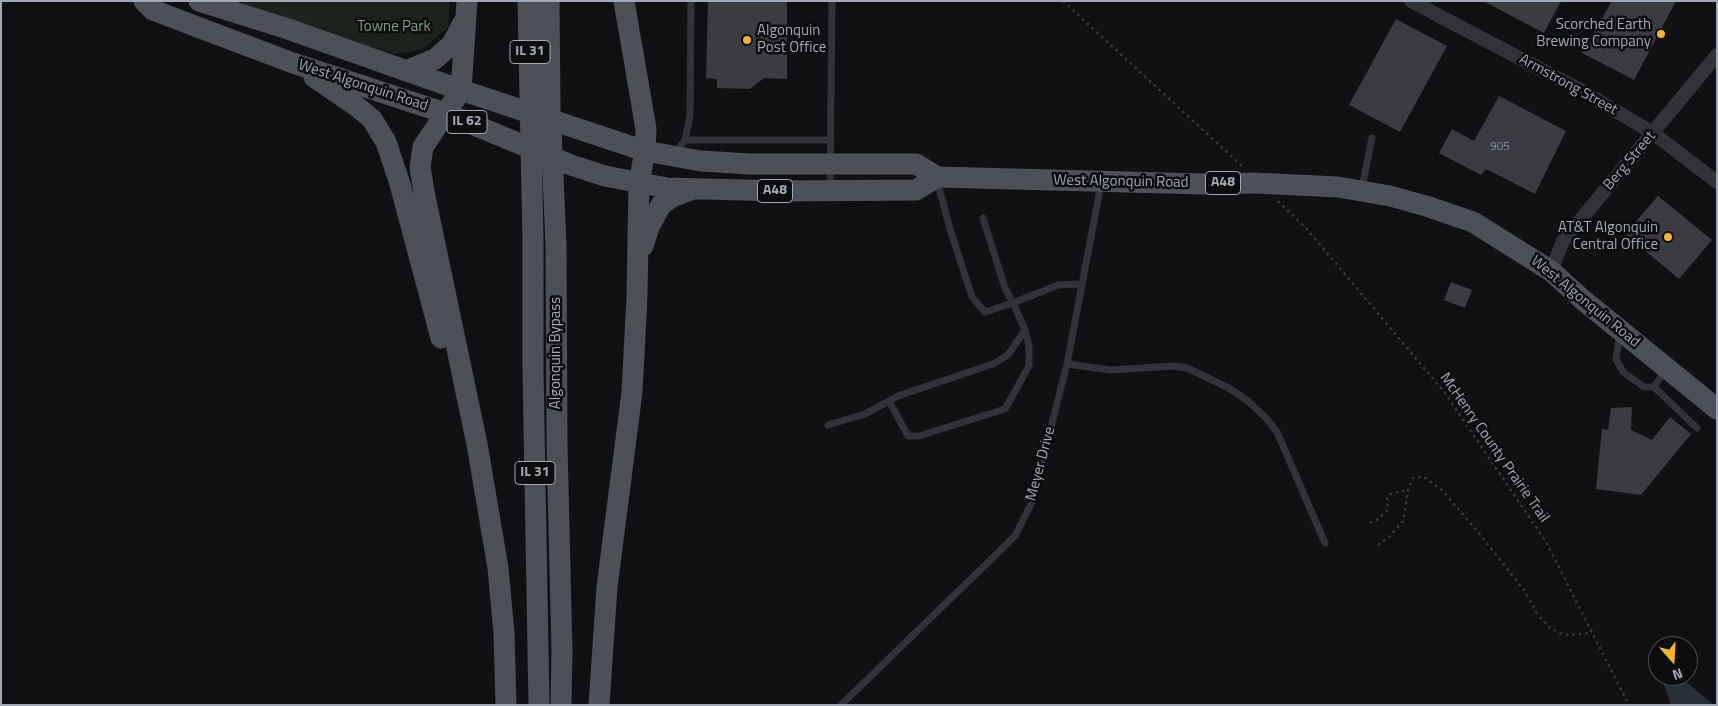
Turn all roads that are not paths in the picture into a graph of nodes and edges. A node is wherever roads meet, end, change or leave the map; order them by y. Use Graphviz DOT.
graph roads {
  1 [pos="144,1"];
  2 [pos="199,1"];
  3 [pos="528,1"];
  4 [pos="549,1"];
  5 [pos="624,1"];
  6 [pos="691,1"];
  7 [pos="832,1"];
  8 [pos="1411,1"];
  9 [pos="467,9"];
  10 [pos="1717,55"];
  11 [pos="294,63"];
  12 [pos="406,71"];
  13 [pos="461,90"];
  14 [pos="541,106"];
  15 [pos="445,113"];
  16 [pos="1653,133"];
  17 [pos="1372,138"];
  18 [pos="830,140"];
  19 [pos="679,148"];
  20 [pos="645,151"];
  21 [pos="830,164"];
  22 [pos="937,177"];
  23 [pos="1101,181"];
  24 [pos="1717,182"];
  25 [pos="640,183"];
  26 [pos="695,188"];
  27 [pos="830,191"];
  28 [pos="1362,191"];
  29 [pos="982,218"];
  30 [pos="637,265"];
  31 [pos="1551,272"];
  32 [pos="1082,284"];
  33 [pos="1013,303"];
  34 [pos="1025,330"];
  35 [pos="1620,330"];
  36 [pos="1067,364"];
  37 [pos="1667,368"];
  38 [pos="1654,388"];
  39 [pos="889,401"];
  40 [pos="1717,409"];
  41 [pos="828,426"];
  42 [pos="1697,428"];
  43 [pos="484,490"];
  44 [pos="1326,544"];
  45 [pos="506,705"];
  46 [pos="540,705"];
  47 [pos="561,705"];
  48 [pos="599,705"];
  49 [pos="841,705"];
  1 -- 11 [label="main road, West Algonquin Road / IL 62"];
  2 -- 12 [label="main road, West Algonquin Road / IL 62"];
  3 -- 14 [label="main road, Algonquin Bypass / IL 31"];
  4 -- 14 [label="main road, Algonquin Bypass / IL 31"];
  5 -- 20 [label="main road"];
  6 -- 19 [label="lane"];
  7 -- 18 [label="lane"];
  8 -- 16 [label="street, Armstrong Street"];
  9 -- 12 [label="main road"];
  9 -- 13 [label="main road"];
  10 -- 16 [label="street, Berg Street"];
  11 -- 15 [label="main road, West Algonquin Road / IL 62"];
  11 -- 43 [label="main road"];
  12 -- 13 [label="main road, West Algonquin Road / IL 62"];
  13 -- 15 [label="main road"];
  13 -- 20 [label="main road, West Algonquin Road / IL 62"];
  14 -- 46 [label="main road, Algonquin Bypass / IL 31"];
  14 -- 47 [label="main road, Algonquin Bypass / IL 31"];
  15 -- 25 [label="main road, West Algonquin Road / IL 62"];
  15 -- 43 [label="main road"];
  16 -- 24 [label="street, Armstrong Street"];
  16 -- 31 [label="street, Berg Street"];
  17 -- 28 [label="lane"];
  18 -- 19 [label="lane"];
  18 -- 21 [label="lane"];
  19 -- 20 [label="main road, West Algonquin Road / A48"];
  19 -- 21 [label="main road, West Algonquin Road / A48"];
  20 -- 25 [label="main road"];
  21 -- 22 [label="main road, West Algonquin Road / A48"];
  21 -- 27 [label="lane"];
  22 -- 23 [label="main road, West Algonquin Road / A48"];
  22 -- 27 [label="main road, West Algonquin Road / A48"];
  22 -- 33 [label="lane"];
  23 -- 28 [label="main road, West Algonquin Road / A48"];
  23 -- 32 [label="lane, Meyer Drive"];
  25 -- 26 [label="main road, West Algonquin Road / A48"];
  25 -- 30 [label="main road"];
  26 -- 27 [label="main road, West Algonquin Road / A48"];
  26 -- 30 [label="main road"];
  28 -- 31 [label="main road, West Algonquin Road / A48"];
  29 -- 33 [label="lane"];
  30 -- 48 [label="main road"];
  31 -- 35 [label="main road, West Algonquin Road / A48"];
  32 -- 33 [label="lane"];
  32 -- 36 [label="lane, Meyer Drive"];
  33 -- 34 [label="lane"];
  34 -- 39 [label="lane"];
  34 -- 39 [label="lane"];
  35 -- 37 [label="main road, West Algonquin Road / A48"];
  35 -- 38 [label="lane"];
  36 -- 44 [label="lane"];
  36 -- 49 [label="lane, Meyer Drive"];
  37 -- 38 [label="lane"];
  37 -- 40 [label="main road, West Algonquin Road / A48"];
  38 -- 42 [label="lane"];
  39 -- 41 [label="lane"];
  43 -- 45 [label="main road"];
}
